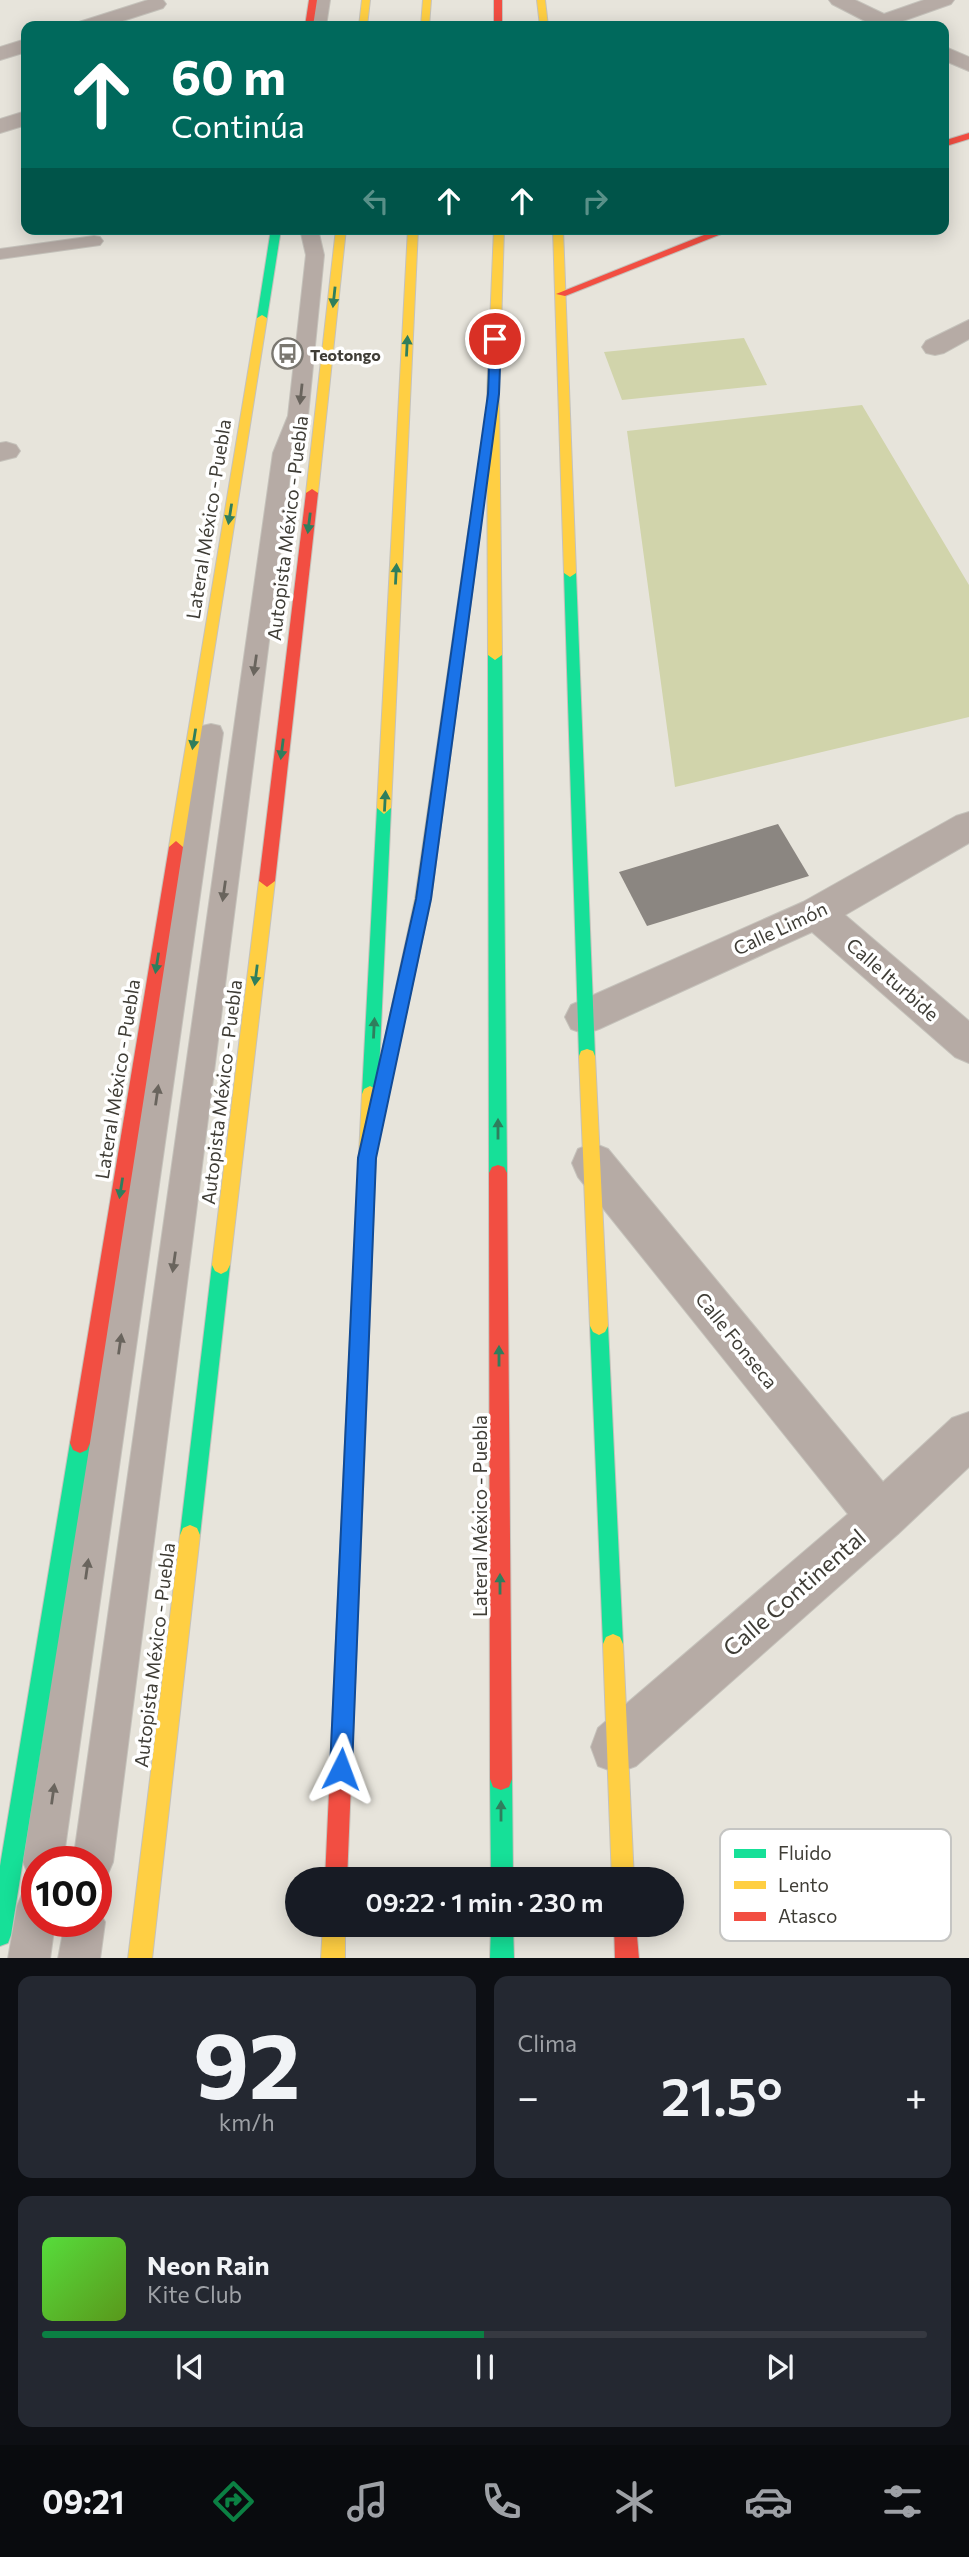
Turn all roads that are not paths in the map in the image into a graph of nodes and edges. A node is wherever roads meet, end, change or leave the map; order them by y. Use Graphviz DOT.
graph roads {
  1 [pos="313,0"];
  2 [pos="323,0"];
  3 [pos="337,0"];
  4 [pos="366,0"];
  5 [pos="427,0"];
  6 [pos="498,0"];
  7 [pos="541,0"];
  8 [pos="839,0"];
  9 [pos="944,0"];
  10 [pos="156,4"];
  11 [pos="102,21"];
  12 [pos="310,21"];
  13 [pos="320,21"];
  14 [pos="334,21"];
  15 [pos="364,21"];
  16 [pos="425,21"];
  17 [pos="498,21"];
  18 [pos="543,21"];
  19 [pos="875,21"];
  20 [pos="892,21"];
  21 [pos="21,47"];
  22 [pos="0,54"];
  23 [pos="949,55"];
  24 [pos="969,65"];
  25 [pos="21,120"];
  26 [pos="0,126"];
  27 [pos="969,136"];
  28 [pos="949,142"];
  29 [pos="275,235"];
  30 [pos="286,235"];
  31 [pos="309,235"];
  32 [pos="340,235"];
  33 [pos="413,235"];
  34 [pos="499,235"];
  35 [pos="558,235"];
  36 [pos="713,235"];
  37 [pos="94,241"];
  38 [pos="0,254"];
  39 [pos="561,294"];
  40 [pos="969,328"];
  41 [pos="935,346"];
  42 [pos="493,394"];
  43 [pos="969,826"];
  44 [pos="816,913"];
  45 [pos="585,1017"];
  46 [pos="969,1045"];
  47 [pos="367,1158"];
  48 [pos="593,1163"];
  49 [pos="969,1435"];
  50 [pos="881,1517"];
  51 [pos="617,1747"];
  52 [pos="45,1846"];
  53 [pos="95,1846"];
  54 [pos="337,1867"];
  55 [pos="502,1867"];
  56 [pos="622,1867"];
  57 [pos="0,1935"];
  58 [pos="32,1937"];
  59 [pos="82,1937"];
  60 [pos="334,1937"];
  61 [pos="502,1937"];
  62 [pos="626,1937"];
  63 [pos="29,1958"];
  64 [pos="79,1958"];
  65 [pos="140,1958"];
  66 [pos="333,1958"];
  67 [pos="502,1958"];
  68 [pos="627,1958"];
  1 -- 12 [label="main road"];
  2 -- 13 [label="lane"];
  3 -- 14 [label="lane"];
  4 -- 15 [label="main road"];
  5 -- 16 [label="main road"];
  6 -- 17 [label="main road"];
  7 -- 18 [label="main road"];
  8 -- 19 [label="street"];
  9 -- 20 [label="street"];
  10 -- 11 [label="street"];
  21 -- 22 [label="street"];
  23 -- 24 [label="street"];
  25 -- 26 [label="street"];
  27 -- 28 [label="main road"];
  29 -- 57 [label="main road, Lateral México - Puebla, one-way"];
  52 -- 30 [label="lane, one-way"];
  31 -- 53 [label="lane, one-way"];
  32 -- 65 [label="main road, Autopista México - Puebla, one-way"];
  47 -- 33 [label="main road, one-way"];
  34 -- 42 [label="main road, Lateral México - Puebla"];
  35 -- 39 [label="main road"];
  36 -- 39 [label="main road"];
  37 -- 38 [label="lane"];
  39 -- 45 [label="main road"];
  40 -- 41 [label="street"];
  42 -- 47 [label="main road"];
  55 -- 42 [label="main road, Lateral México - Puebla, one-way"];
  43 -- 44 [label="street, Calle Limón"];
  44 -- 45 [label="street, Calle Limón"];
  44 -- 46 [label="street, Calle Iturbide"];
  45 -- 48 [label="main road"];
  47 -- 54 [label="main road"];
  48 -- 50 [label="street, Calle Fonseca"];
  48 -- 51 [label="main road"];
  49 -- 50 [label="street, Calle Continental"];
  50 -- 51 [label="street, Calle Continental"];
  51 -- 56 [label="main road"];
  58 -- 63 [label="lane"];
  59 -- 64 [label="lane"];
  60 -- 66 [label="main road"];
  61 -- 67 [label="main road"];
  62 -- 68 [label="main road"];
}
